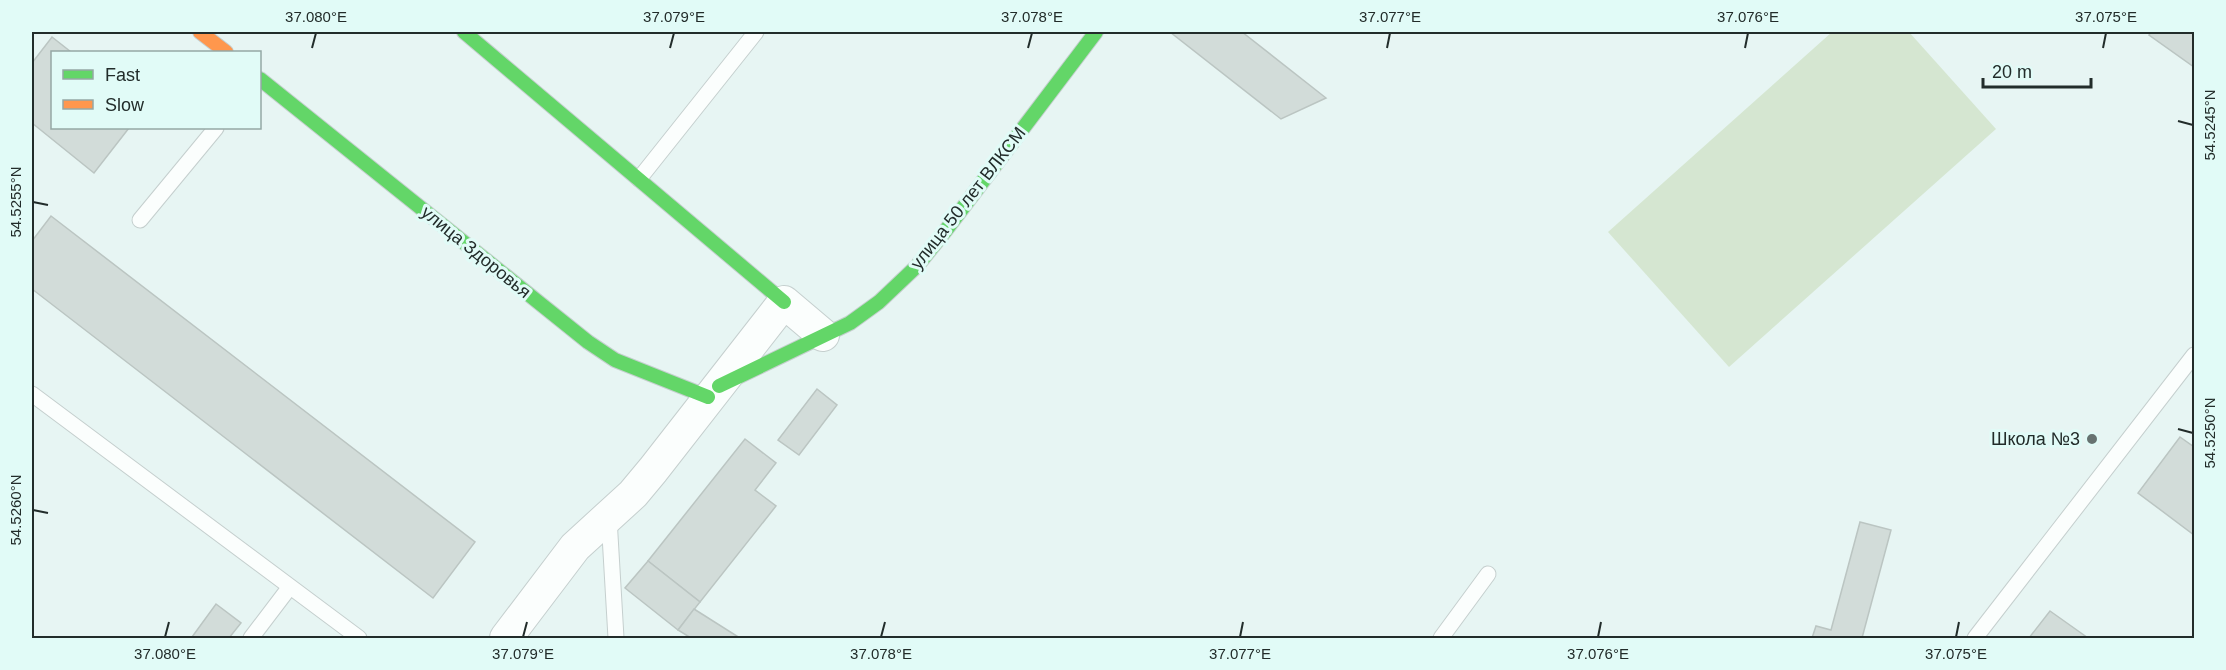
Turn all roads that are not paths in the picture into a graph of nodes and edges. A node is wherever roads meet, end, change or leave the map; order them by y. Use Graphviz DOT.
graph roads {
  1 [pos="200,32"];
  2 [pos="464,32"];
  3 [pos="756,32"];
  4 [pos="1096,32"];
  5 [pos="225,51"];
  6 [pos="261,80"];
  7 [pos="215,129"];
  8 [pos="639,179"];
  9 [pos="140,220"];
  10 [pos="784,302"];
  11 [pos="824,336"];
  12 [pos="2194,355"];
  13 [pos="713,391"];
  14 [pos="32,394"];
  15 [pos="609,515"];
  16 [pos="1488,574"];
  17 [pos="289,588"];
  18 [pos="251,639"];
  19 [pos="358,639"];
  20 [pos="506,639"];
  21 [pos="616,639"];
  22 [pos="1441,639"];
  23 [pos="1975,639"];
  1 -- 5 [label="street"];
  2 -- 8 [label="street"];
  3 -- 8 [label="lane"];
  4 -- 11 [label="street, улица 50 лет ВЛКСМ"];
  6 -- 13 [label="street, улица Здоровья"];
  7 -- 9 [label="lane"];
  8 -- 10 [label="street"];
  10 -- 11 [label="street"];
  10 -- 13 [label="street, улица 50 лет ВЛКСМ"];
  11 -- 13 [label="street, улица 50 лет ВЛКСМ"];
  12 -- 23 [label="lane"];
  13 -- 15 [label="street, улица 50 лет ВЛКСМ"];
  14 -- 17 [label="lane"];
  15 -- 20 [label="street, улица 50 лет ВЛКСМ"];
  15 -- 21 [label="lane"];
  16 -- 22 [label="lane"];
  17 -- 18 [label="lane"];
  17 -- 19 [label="lane"];
}
